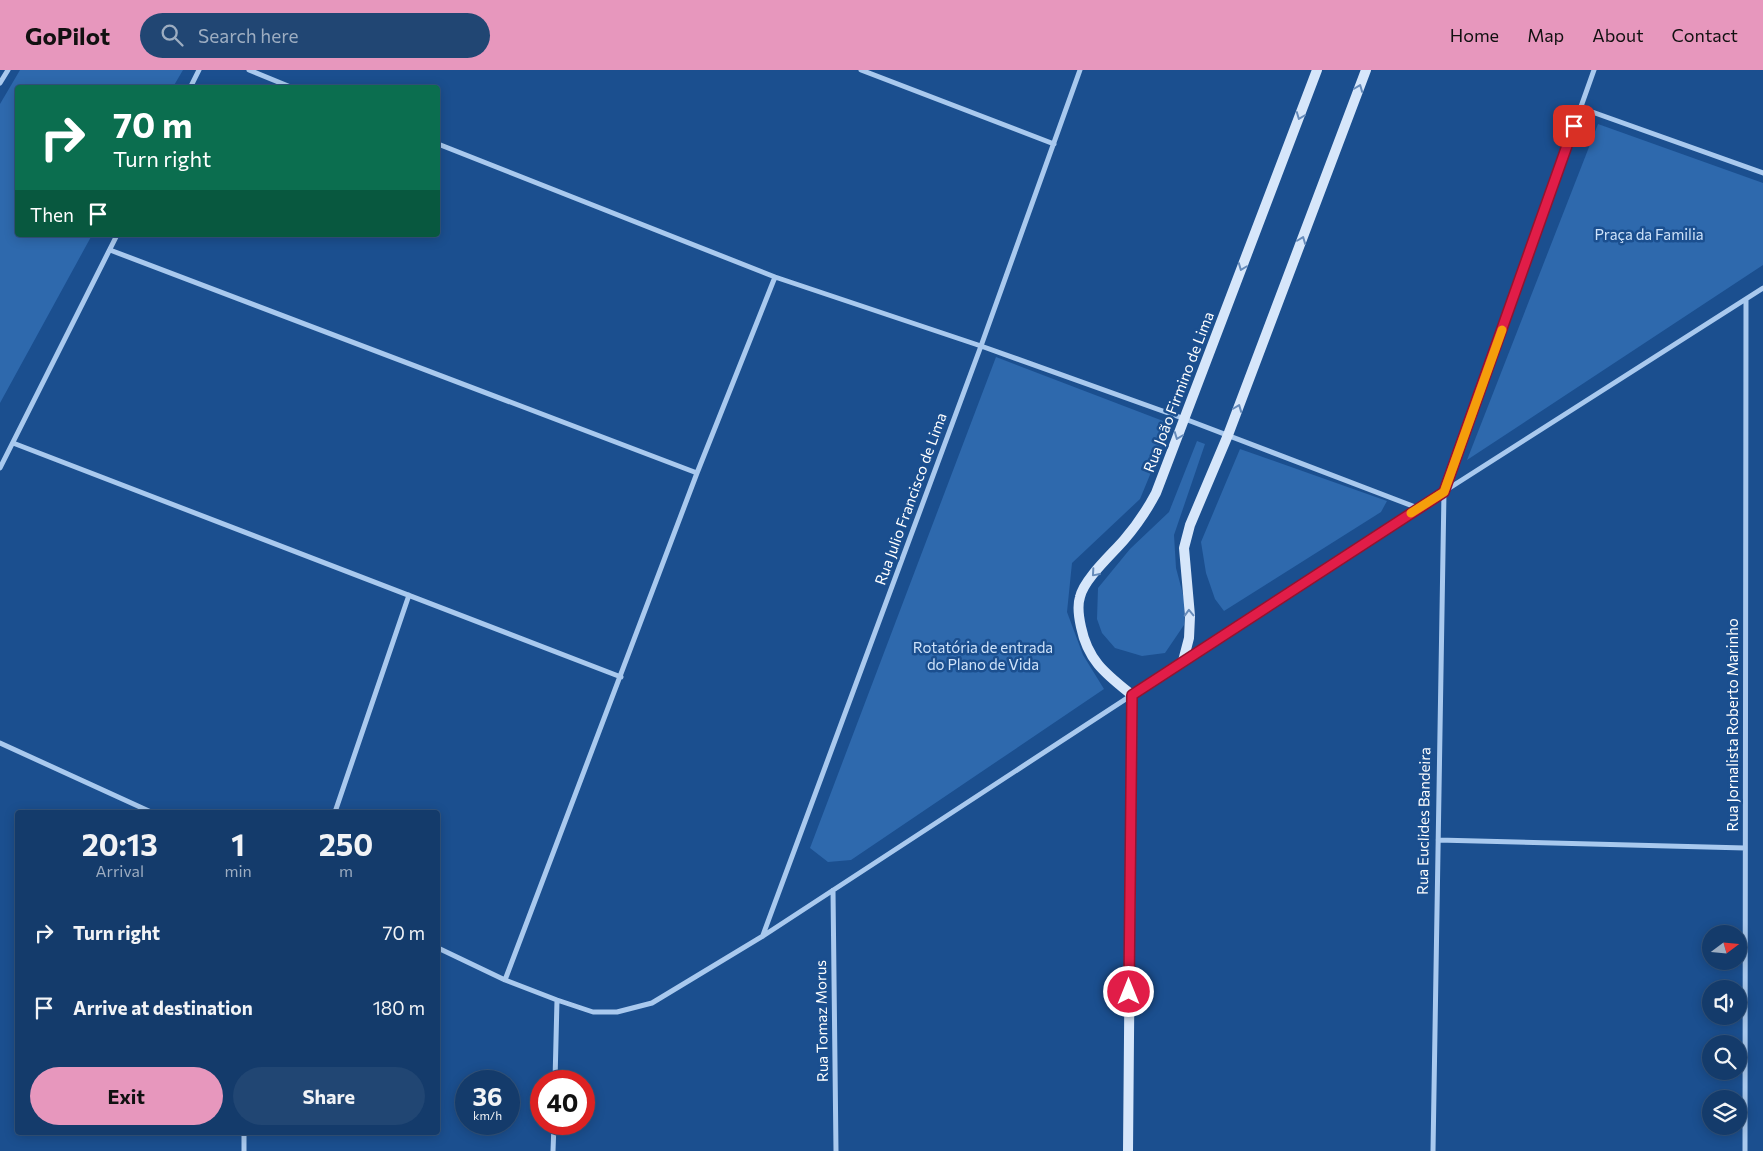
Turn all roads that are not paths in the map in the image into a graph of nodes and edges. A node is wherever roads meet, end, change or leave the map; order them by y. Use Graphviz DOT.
graph roads {
  1 [pos="8,70"];
  2 [pos="199,70"];
  3 [pos="249,70"];
  4 [pos="861,70"];
  5 [pos="1080,70"];
  6 [pos="1317,70"];
  7 [pos="1366,70"];
  8 [pos="1594,70"];
  9 [pos="0,83"];
  10 [pos="192,85"];
  11 [pos="286,85"];
  12 [pos="1581,108"];
  13 [pos="1054,144"];
  14 [pos="440,145"];
  15 [pos="1763,173"];
  16 [pos="116,237"];
  17 [pos="110,250"];
  18 [pos="775,277"];
  19 [pos="1763,288"];
  20 [pos="1746,299"];
  21 [pos="980,346"];
  22 [pos="1185,419"];
  23 [pos="1228,435"];
  24 [pos="13,443"];
  25 [pos="0,468"];
  26 [pos="696,473"];
  27 [pos="1444,492"];
  28 [pos="1418,508"];
  29 [pos="409,594"];
  30 [pos="1183,661"];
  31 [pos="621,677"];
  32 [pos="1132,695"];
  33 [pos="0,743"];
  34 [pos="147,810"];
  35 [pos="336,810"];
  36 [pos="1438,840"];
  37 [pos="1745,848"];
  38 [pos="833,890"];
  39 [pos="763,936"];
  40 [pos="440,949"];
  41 [pos="505,980"];
  42 [pos="557,1000"];
  43 [pos="555,1070"];
  44 [pos="244,1135"];
  45 [pos="554,1135"];
  46 [pos="244,1151"];
  47 [pos="553,1151"];
  48 [pos="836,1151"];
  49 [pos="1128,1151"];
  50 [pos="1433,1151"];
  51 [pos="1745,1151"];
  1 -- 9 [label="street"];
  2 -- 10 [label="street"];
  3 -- 11 [label="street"];
  4 -- 13 [label="street"];
  5 -- 13 [label="street, Rua Julio Francisco de Lima"];
  6 -- 22 [label="street, Rua João Firmino de Lima, one-way"];
  23 -- 7 [label="street, one-way"];
  8 -- 12 [label="street, Rua Euclides Bandeira"];
  12 -- 15 [label="street"];
  12 -- 27 [label="street, Rua Euclides Bandeira"];
  13 -- 21 [label="street, Rua Julio Francisco de Lima"];
  14 -- 18 [label="street"];
  16 -- 17 [label="street"];
  17 -- 24 [label="street"];
  17 -- 26 [label="street"];
  18 -- 21 [label="street"];
  18 -- 26 [label="street"];
  19 -- 20 [label="street"];
  20 -- 27 [label="street"];
  20 -- 37 [label="street, Rua Jornalista Roberto Marinho"];
  21 -- 22 [label="street"];
  21 -- 39 [label="street, Rua Julio Francisco de Lima"];
  22 -- 23 [label="street"];
  22 -- 32 [label="street, Rua João Firmino de Lima, one-way"];
  23 -- 28 [label="street"];
  30 -- 23 [label="street, one-way"];
  24 -- 25 [label="street"];
  24 -- 29 [label="street"];
  26 -- 31 [label="street"];
  27 -- 28 [label="street"];
  27 -- 36 [label="street, Rua Euclides Bandeira"];
  28 -- 30 [label="street"];
  29 -- 31 [label="street"];
  29 -- 35 [label="street"];
  30 -- 32 [label="street"];
  31 -- 41 [label="street"];
  32 -- 38 [label="street"];
  32 -- 49 [label="street"];
  33 -- 34 [label="street"];
  36 -- 37 [label="street"];
  36 -- 50 [label="street, Rua Euclides Bandeira"];
  37 -- 51 [label="street, Rua Jornalista Roberto Marinho"];
  38 -- 39 [label="street"];
  38 -- 48 [label="street, Rua Tomaz Morus"];
  39 -- 42 [label="street"];
  40 -- 41 [label="street"];
  41 -- 42 [label="street"];
  42 -- 43 [label="street"];
  44 -- 46 [label="street"];
  45 -- 47 [label="street"];
}
